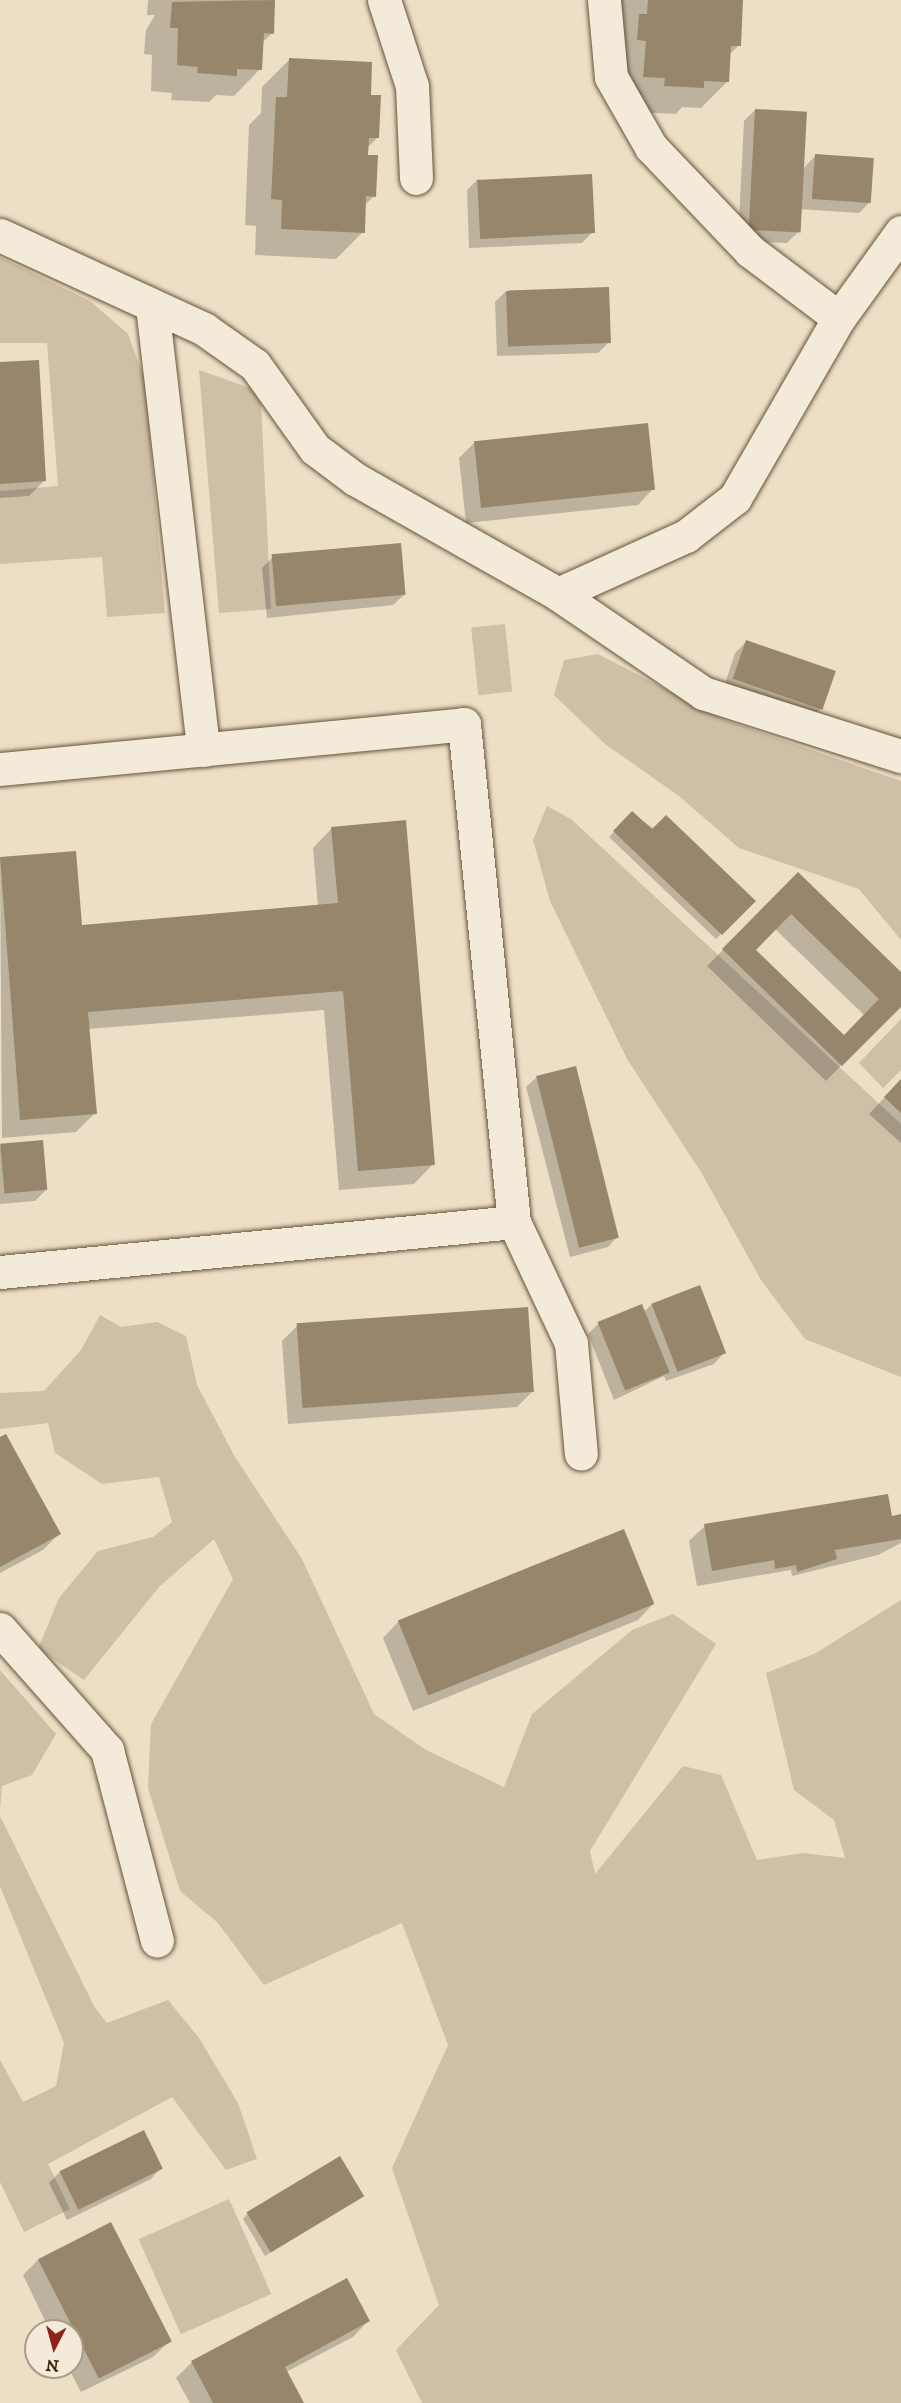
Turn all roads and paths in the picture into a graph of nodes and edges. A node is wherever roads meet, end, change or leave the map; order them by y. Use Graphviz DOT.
graph roads {
  1 [pos="384,0"];
  2 [pos="604,0"];
  3 [pos="416,178"];
  4 [pos="901,232"];
  5 [pos="0,236"];
  6 [pos="152,306"];
  7 [pos="839,318"];
  8 [pos="558,594"];
  9 [pos="203,750"];
  10 [pos="901,756"];
  11 [pos="0,769"];
  12 [pos="514,1222"];
  13 [pos="0,1272"];
  14 [pos="581,1454"];
  15 [pos="0,1629"];
  16 [pos="157,1941"];
  1 -- 3 [label="street"];
  2 -- 7 [label="street"];
  4 -- 7 [label="street"];
  5 -- 6 [label="street"];
  6 -- 8 [label="street"];
  6 -- 9 [label="street"];
  7 -- 8 [label="street"];
  8 -- 10 [label="street"];
  9 -- 11 [label="street"];
  9 -- 12 [label="street"];
  12 -- 13 [label="street"];
  12 -- 14 [label="street"];
  15 -- 16 [label="street"];
}
